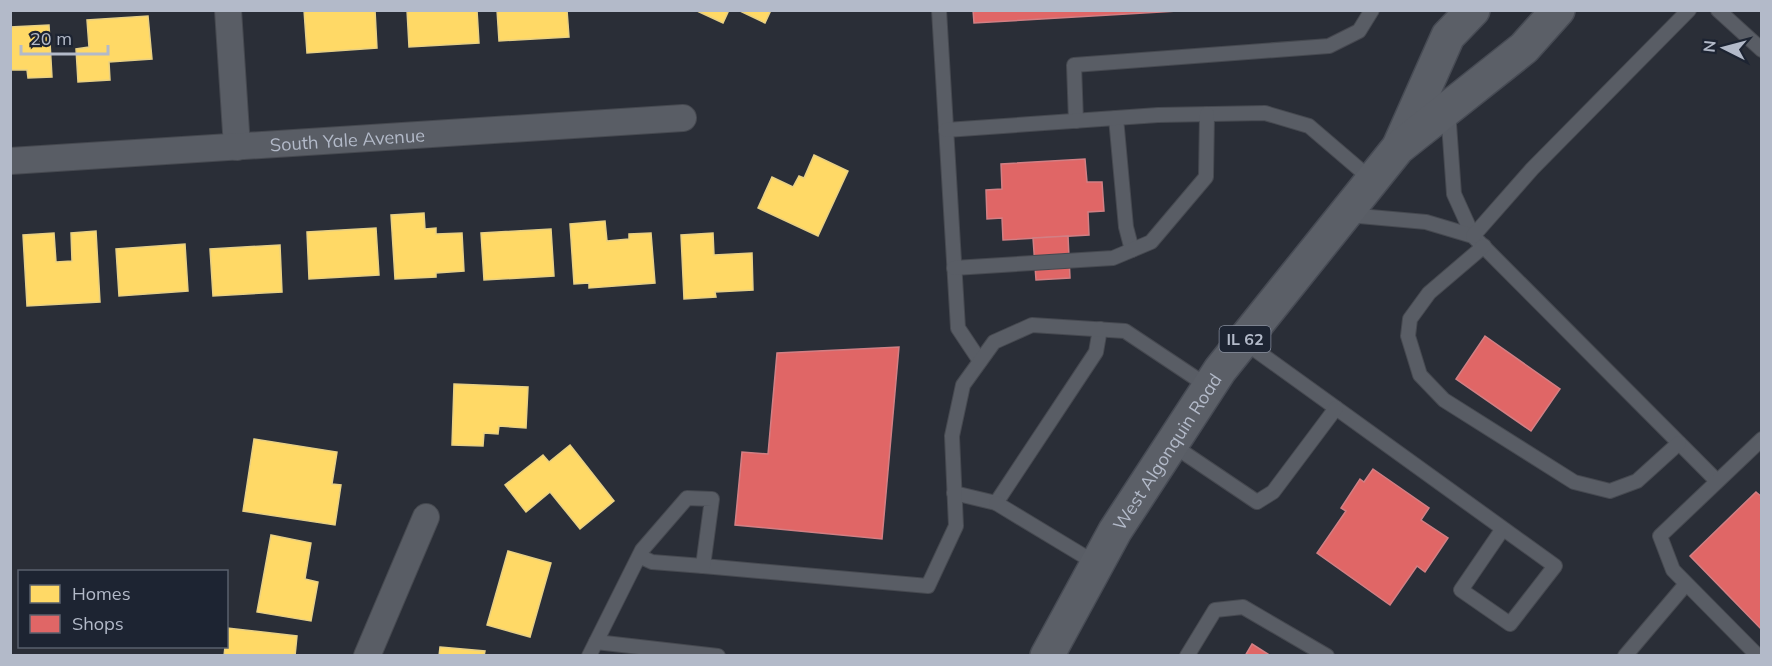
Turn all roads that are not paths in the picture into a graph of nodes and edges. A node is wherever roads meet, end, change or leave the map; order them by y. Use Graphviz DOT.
graph roads {
  1 [pos="228,10"];
  2 [pos="939,10"];
  3 [pos="1372,10"];
  4 [pos="1473,10"];
  5 [pos="1558,10"];
  6 [pos="1689,10"];
  7 [pos="1718,10"];
  8 [pos="1761,50"];
  9 [pos="1448,108"];
  10 [pos="1207,114"];
  11 [pos="683,118"];
  12 [pos="1116,118"];
  13 [pos="1076,121"];
  14 [pos="946,130"];
  15 [pos="237,147"];
  16 [pos="1398,148"];
  17 [pos="10,161"];
  18 [pos="1373,180"];
  19 [pos="1345,214"];
  20 [pos="1473,236"];
  21 [pos="1484,246"];
  22 [pos="1132,250"];
  23 [pos="954,268"];
  24 [pos="1100,329"];
  25 [pos="1243,341"];
  26 [pos="980,361"];
  27 [pos="1209,387"];
  28 [pos="1336,408"];
  29 [pos="1761,439"];
  30 [pos="1679,443"];
  31 [pos="1171,444"];
  32 [pos="1718,481"];
  33 [pos="954,493"];
  34 [pos="996,503"];
  35 [pos="426,517"];
  36 [pos="1502,530"];
  37 [pos="639,556"];
  38 [pos="1097,564"];
  39 [pos="703,566"];
  40 [pos="1686,584"];
  41 [pos="596,642"];
  42 [pos="627,651"];
  43 [pos="367,656"];
  44 [pos="589,656"];
  45 [pos="718,656"];
  46 [pos="1047,656"];
  47 [pos="1187,656"];
  48 [pos="1327,656"];
  49 [pos="1625,656"];
  50 [pos="1758,656"];
  1 -- 15 [label="street"];
  2 -- 14 [label="lane"];
  3 -- 13 [label="lane"];
  4 -- 16 [label="main road, West Algonquin Road / IL 62"];
  5 -- 9 [label="main road, West Algonquin Road / IL 62"];
  6 -- 20 [label="lane"];
  7 -- 8 [label="lane"];
  9 -- 16 [label="main road, West Algonquin Road / IL 62"];
  9 -- 20 [label="lane"];
  10 -- 12 [label="lane"];
  10 -- 18 [label="lane"];
  10 -- 22 [label="lane"];
  11 -- 15 [label="street, South Yale Avenue"];
  12 -- 13 [label="lane"];
  12 -- 22 [label="lane"];
  13 -- 14 [label="lane"];
  14 -- 23 [label="lane"];
  15 -- 17 [label="street, South Yale Avenue"];
  16 -- 18 [label="main road, West Algonquin Road / IL 62"];
  18 -- 19 [label="main road, West Algonquin Road / IL 62"];
  19 -- 20 [label="lane"];
  19 -- 25 [label="main road, West Algonquin Road / IL 62"];
  20 -- 21 [label="lane"];
  21 -- 30 [label="lane"];
  21 -- 30 [label="lane"];
  22 -- 23 [label="lane"];
  23 -- 26 [label="lane"];
  24 -- 26 [label="lane"];
  24 -- 27 [label="lane"];
  24 -- 34 [label="lane"];
  25 -- 27 [label="main road, West Algonquin Road / IL 62"];
  25 -- 28 [label="lane"];
  26 -- 33 [label="lane"];
  27 -- 31 [label="main road, West Algonquin Road / IL 62"];
  28 -- 31 [label="lane"];
  28 -- 36 [label="lane"];
  29 -- 32 [label="lane"];
  30 -- 32 [label="lane"];
  31 -- 38 [label="main road, West Algonquin Road / IL 62"];
  32 -- 40 [label="lane"];
  33 -- 34 [label="lane"];
  33 -- 39 [label="lane"];
  34 -- 38 [label="lane"];
  35 -- 43 [label="street"];
  36 -- 36 [label="lane"];
  37 -- 39 [label="lane"];
  37 -- 39 [label="lane"];
  37 -- 41 [label="lane"];
  38 -- 46 [label="main road, West Algonquin Road / IL 62"];
  40 -- 49 [label="lane"];
  40 -- 50 [label="lane"];
  41 -- 42 [label="lane"];
  41 -- 44 [label="lane"];
  42 -- 45 [label="lane"];
  47 -- 48 [label="lane"];
}
